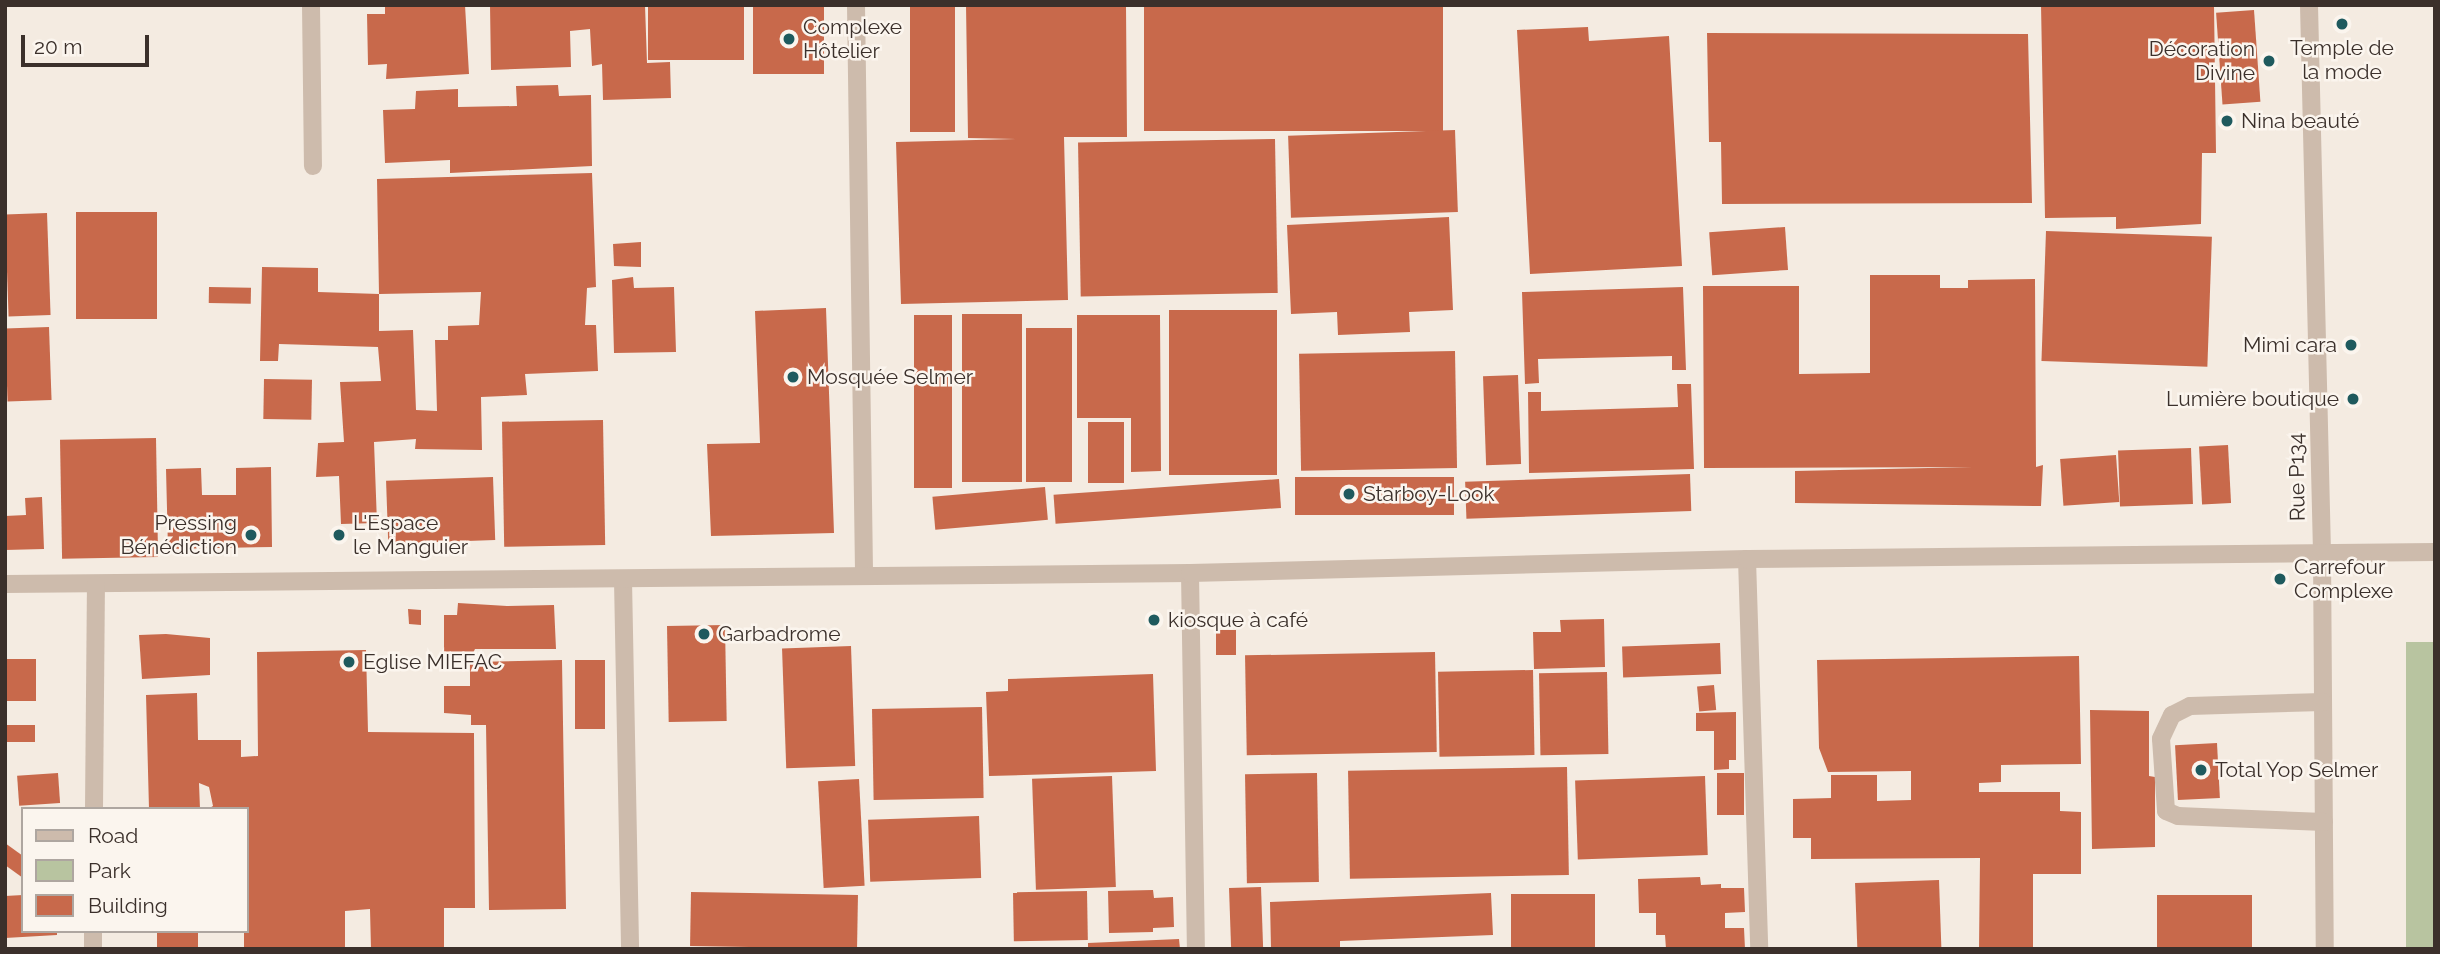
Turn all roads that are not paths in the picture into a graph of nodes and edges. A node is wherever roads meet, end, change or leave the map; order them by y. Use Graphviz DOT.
graph roads {
  1 [pos="311,5"];
  2 [pos="856,5"];
  3 [pos="2309,5"];
  4 [pos="313,166"];
  5 [pos="2435,552"];
  6 [pos="2322,554"];
  7 [pos="1747,559"];
  8 [pos="1190,573"];
  9 [pos="864,574"];
  10 [pos="623,580"];
  11 [pos="5,584"];
  12 [pos="96,585"];
  13 [pos="2323,702"];
  14 [pos="94,807"];
  15 [pos="2324,822"];
  16 [pos="630,949"];
  17 [pos="1196,949"];
  18 [pos="1759,949"];
  19 [pos="2325,949"];
  1 -- 4 [label="street"];
  2 -- 9 [label="street"];
  3 -- 6 [label="street, Rue P134"];
  5 -- 6 [label="street"];
  6 -- 7 [label="street"];
  6 -- 13 [label="street, Rue P134"];
  7 -- 8 [label="street"];
  7 -- 18 [label="street"];
  8 -- 9 [label="street"];
  8 -- 17 [label="street"];
  9 -- 10 [label="street"];
  10 -- 12 [label="street"];
  10 -- 16 [label="street"];
  11 -- 12 [label="street"];
  12 -- 14 [label="street"];
  13 -- 15 [label="street, Rue P134"];
  13 -- 15 [label="street"];
  15 -- 19 [label="street, Rue P134"];
}
